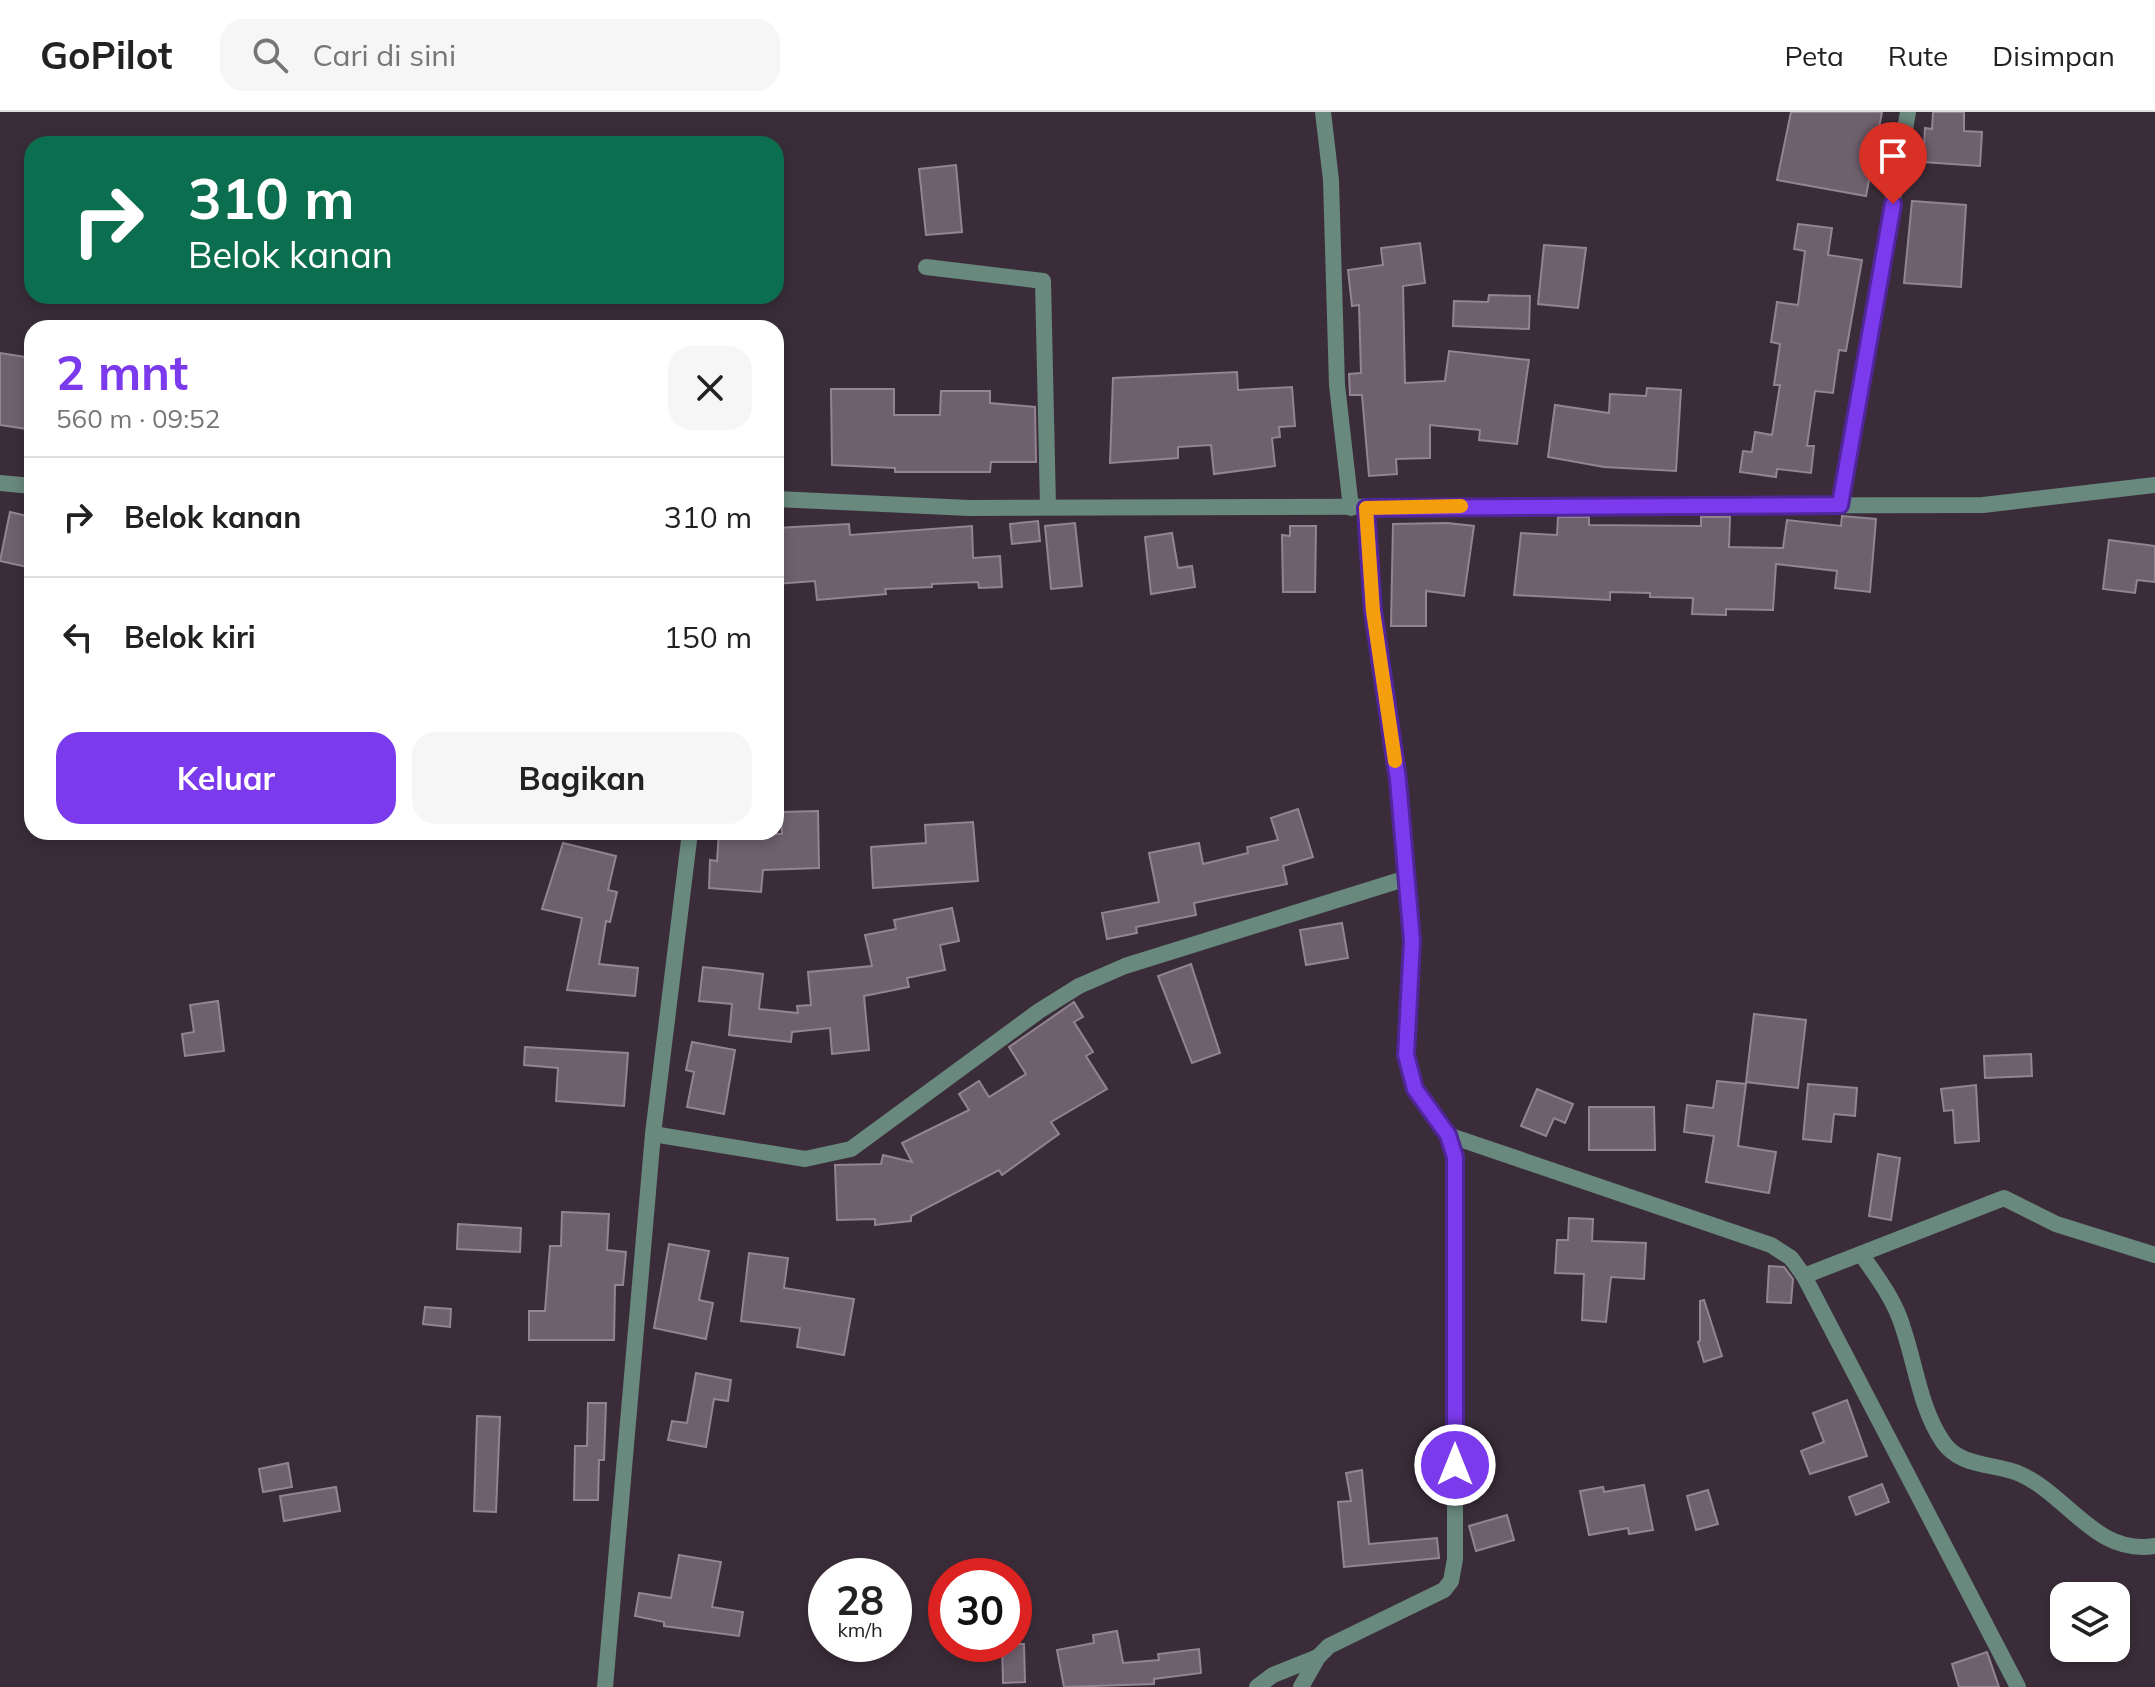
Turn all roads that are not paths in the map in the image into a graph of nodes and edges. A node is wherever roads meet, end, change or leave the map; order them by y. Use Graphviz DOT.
graph roads {
  1 [pos="1323,112"];
  2 [pos="1908,112"];
  3 [pos="926,267"];
  4 [pos="0,483"];
  5 [pos="24,485"];
  6 [pos="2155,485"];
  7 [pos="784,499"];
  8 [pos="1840,505"];
  9 [pos="1048,507"];
  10 [pos="1358,508"];
  11 [pos="689,840"];
  12 [pos="1407,878"];
  13 [pos="653,1134"];
  14 [pos="1448,1135"];
  15 [pos="1861,1254"];
  16 [pos="2155,1255"];
  17 [pos="1804,1276"];
  18 [pos="2155,1546"];
  19 [pos="1318,1657"];
  20 [pos="605,1687"];
  21 [pos="1257,1687"];
  22 [pos="1301,1687"];
  23 [pos="2018,1687"];
  1 -- 10 [label="street"];
  2 -- 8 [label="street"];
  3 -- 9 [label="street"];
  4 -- 5 [label="street"];
  6 -- 8 [label="street"];
  7 -- 9 [label="street"];
  8 -- 10 [label="street"];
  9 -- 10 [label="street"];
  10 -- 12 [label="street"];
  11 -- 13 [label="street"];
  12 -- 13 [label="street"];
  12 -- 14 [label="street"];
  13 -- 20 [label="street"];
  14 -- 17 [label="street"];
  14 -- 19 [label="street"];
  15 -- 16 [label="street"];
  15 -- 17 [label="street"];
  15 -- 18 [label="street"];
  17 -- 23 [label="street"];
  19 -- 21 [label="street"];
  19 -- 22 [label="street"];
}
